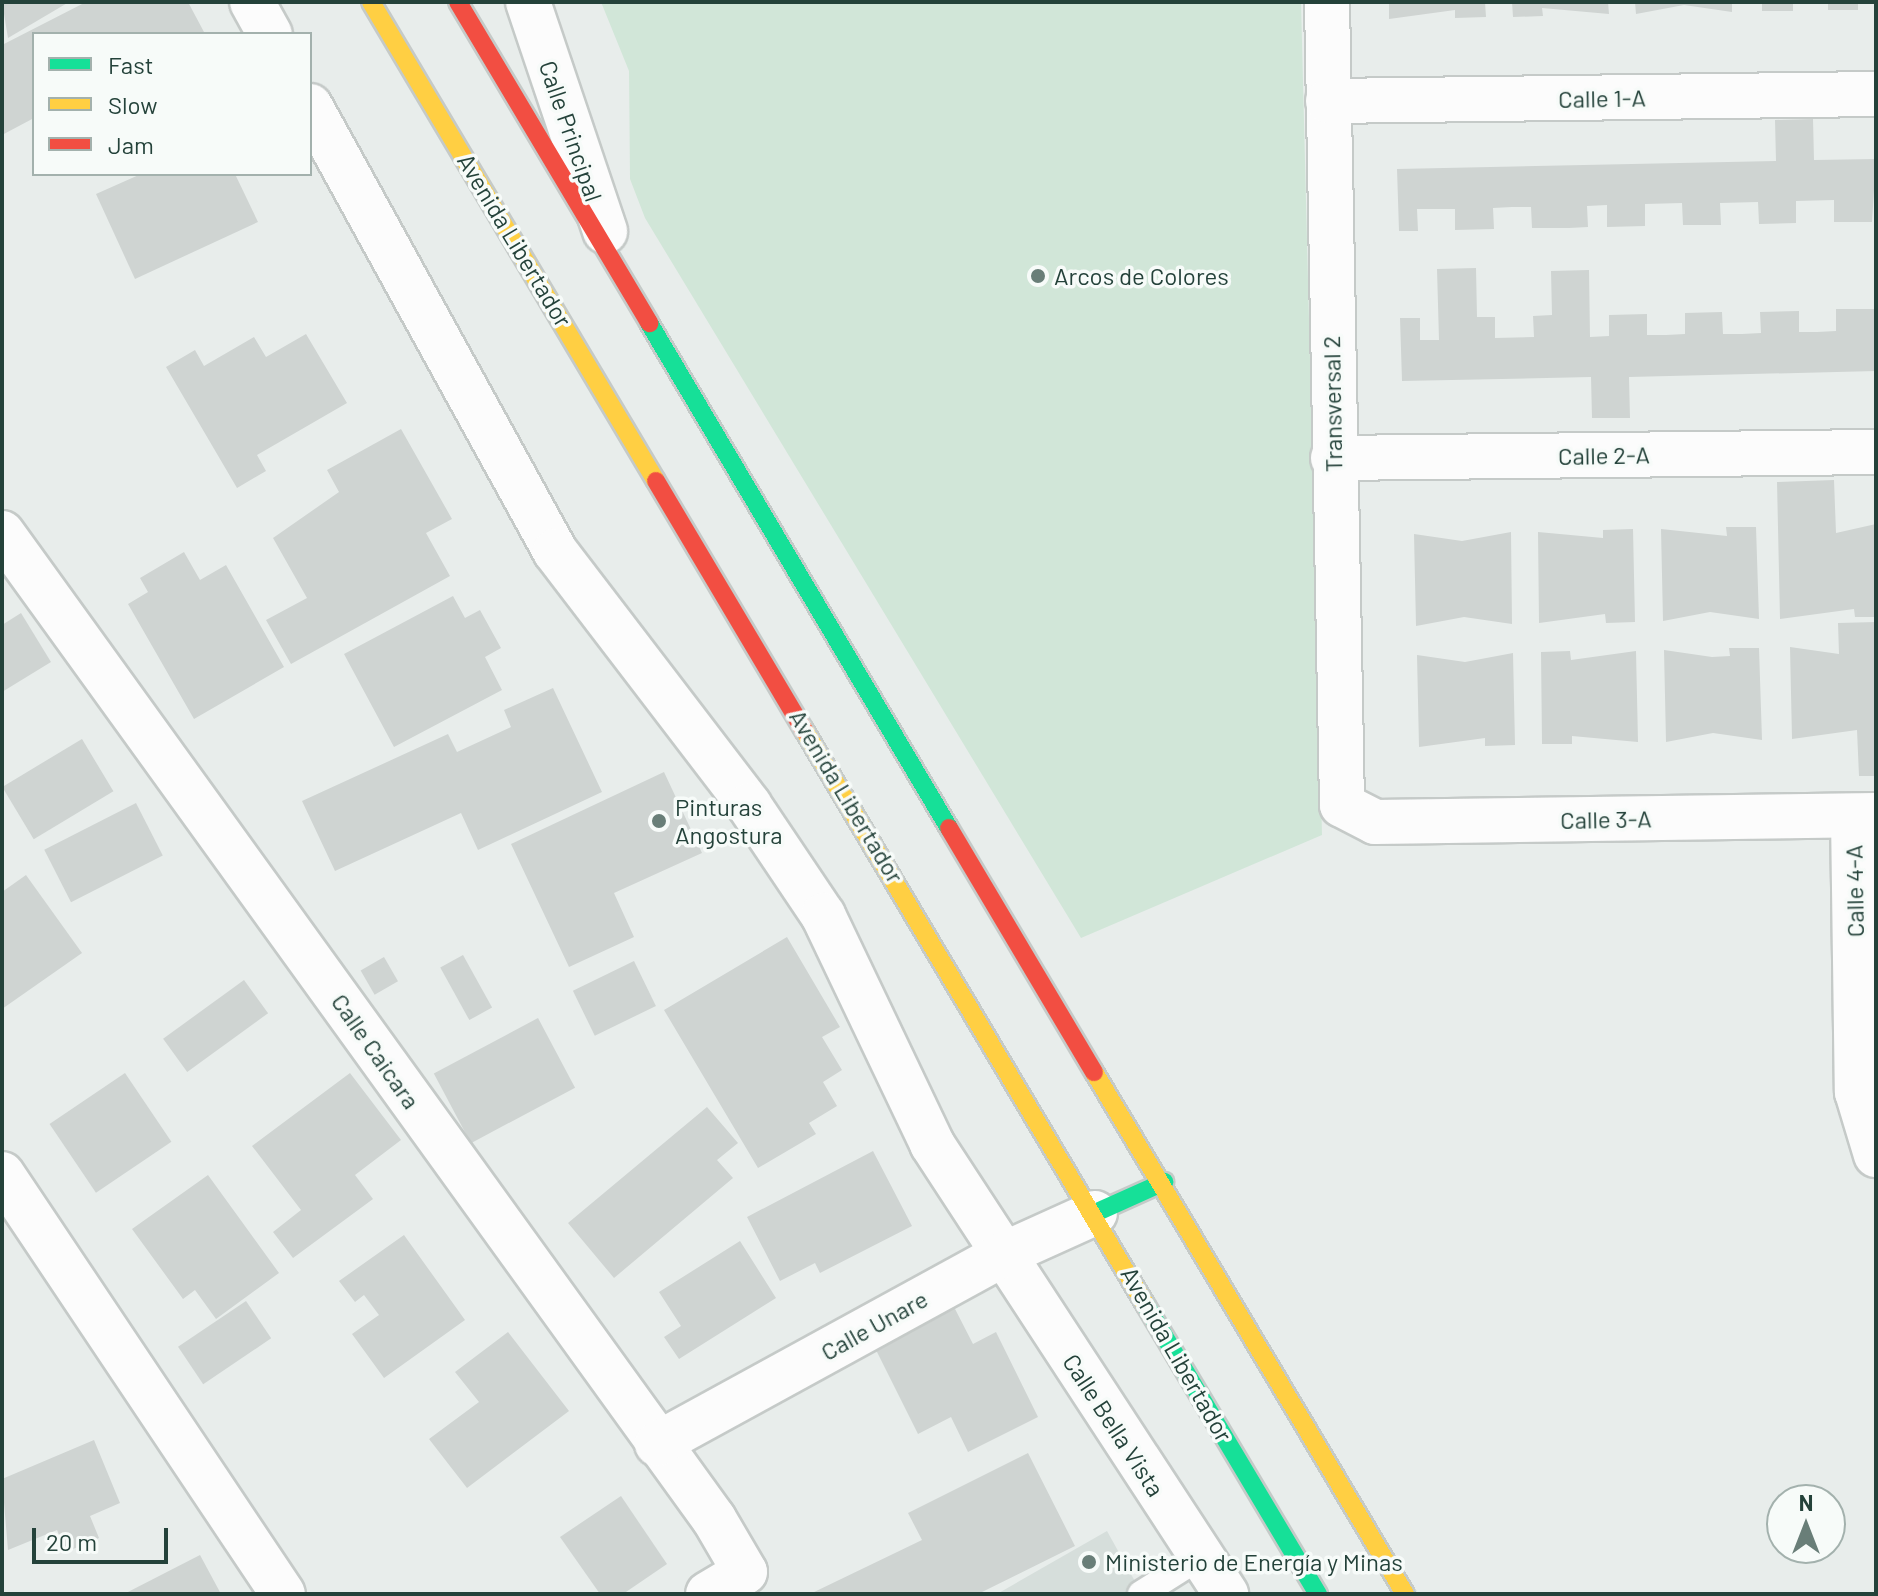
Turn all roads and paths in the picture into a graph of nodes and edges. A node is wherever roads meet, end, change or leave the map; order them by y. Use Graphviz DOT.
graph roads {
  1 [pos="252,2"];
  2 [pos="371,2"];
  3 [pos="458,2"];
  4 [pos="528,2"];
  5 [pos="1327,2"];
  6 [pos="269,32"];
  7 [pos="1876,94"];
  8 [pos="1328,101"];
  9 [pos="312,110"];
  10 [pos="615,260"];
  11 [pos="1876,452"];
  12 [pos="1333,458"];
  13 [pos="2,533"];
  14 [pos="1342,805"];
  15 [pos="1864,815"];
  16 [pos="1876,1155"];
  17 [pos="2,1174"];
  18 [pos="1164,1182"];
  19 [pos="1095,1213"];
  20 [pos="1002,1255"];
  21 [pos="657,1444"];
  22 [pos="1201,1556"];
  23 [pos="283,1594"];
  24 [pos="708,1594"];
  25 [pos="1141,1594"];
  26 [pos="1226,1594"];
  27 [pos="1318,1594"];
  28 [pos="1405,1594"];
  1 -- 6 [label="street"];
  2 -- 19 [label="main road, Avenida Libertador"];
  3 -- 10 [label="main road"];
  4 -- 10 [label="street, Calle Principal"];
  5 -- 8 [label="street, Transversal 2"];
  7 -- 8 [label="street, Calle 1-A"];
  8 -- 12 [label="street, Transversal 2"];
  9 -- 20 [label="street"];
  10 -- 18 [label="main road"];
  11 -- 12 [label="street, Calle 2-A"];
  12 -- 14 [label="street, Transversal 2"];
  13 -- 21 [label="street, Calle Caicara"];
  14 -- 15 [label="street, Calle 3-A"];
  15 -- 16 [label="street, Calle 4-A"];
  17 -- 23 [label="street"];
  18 -- 19 [label="main road"];
  18 -- 28 [label="main road"];
  19 -- 20 [label="street, Calle Unare"];
  19 -- 27 [label="main road, Avenida Libertador"];
  20 -- 21 [label="street, Calle Unare"];
  20 -- 22 [label="street, Calle Bella Vista"];
  21 -- 24 [label="street, Calle Caicara"];
  22 -- 25 [label="lane"];
  22 -- 26 [label="street, Calle Bella Vista"];
}
